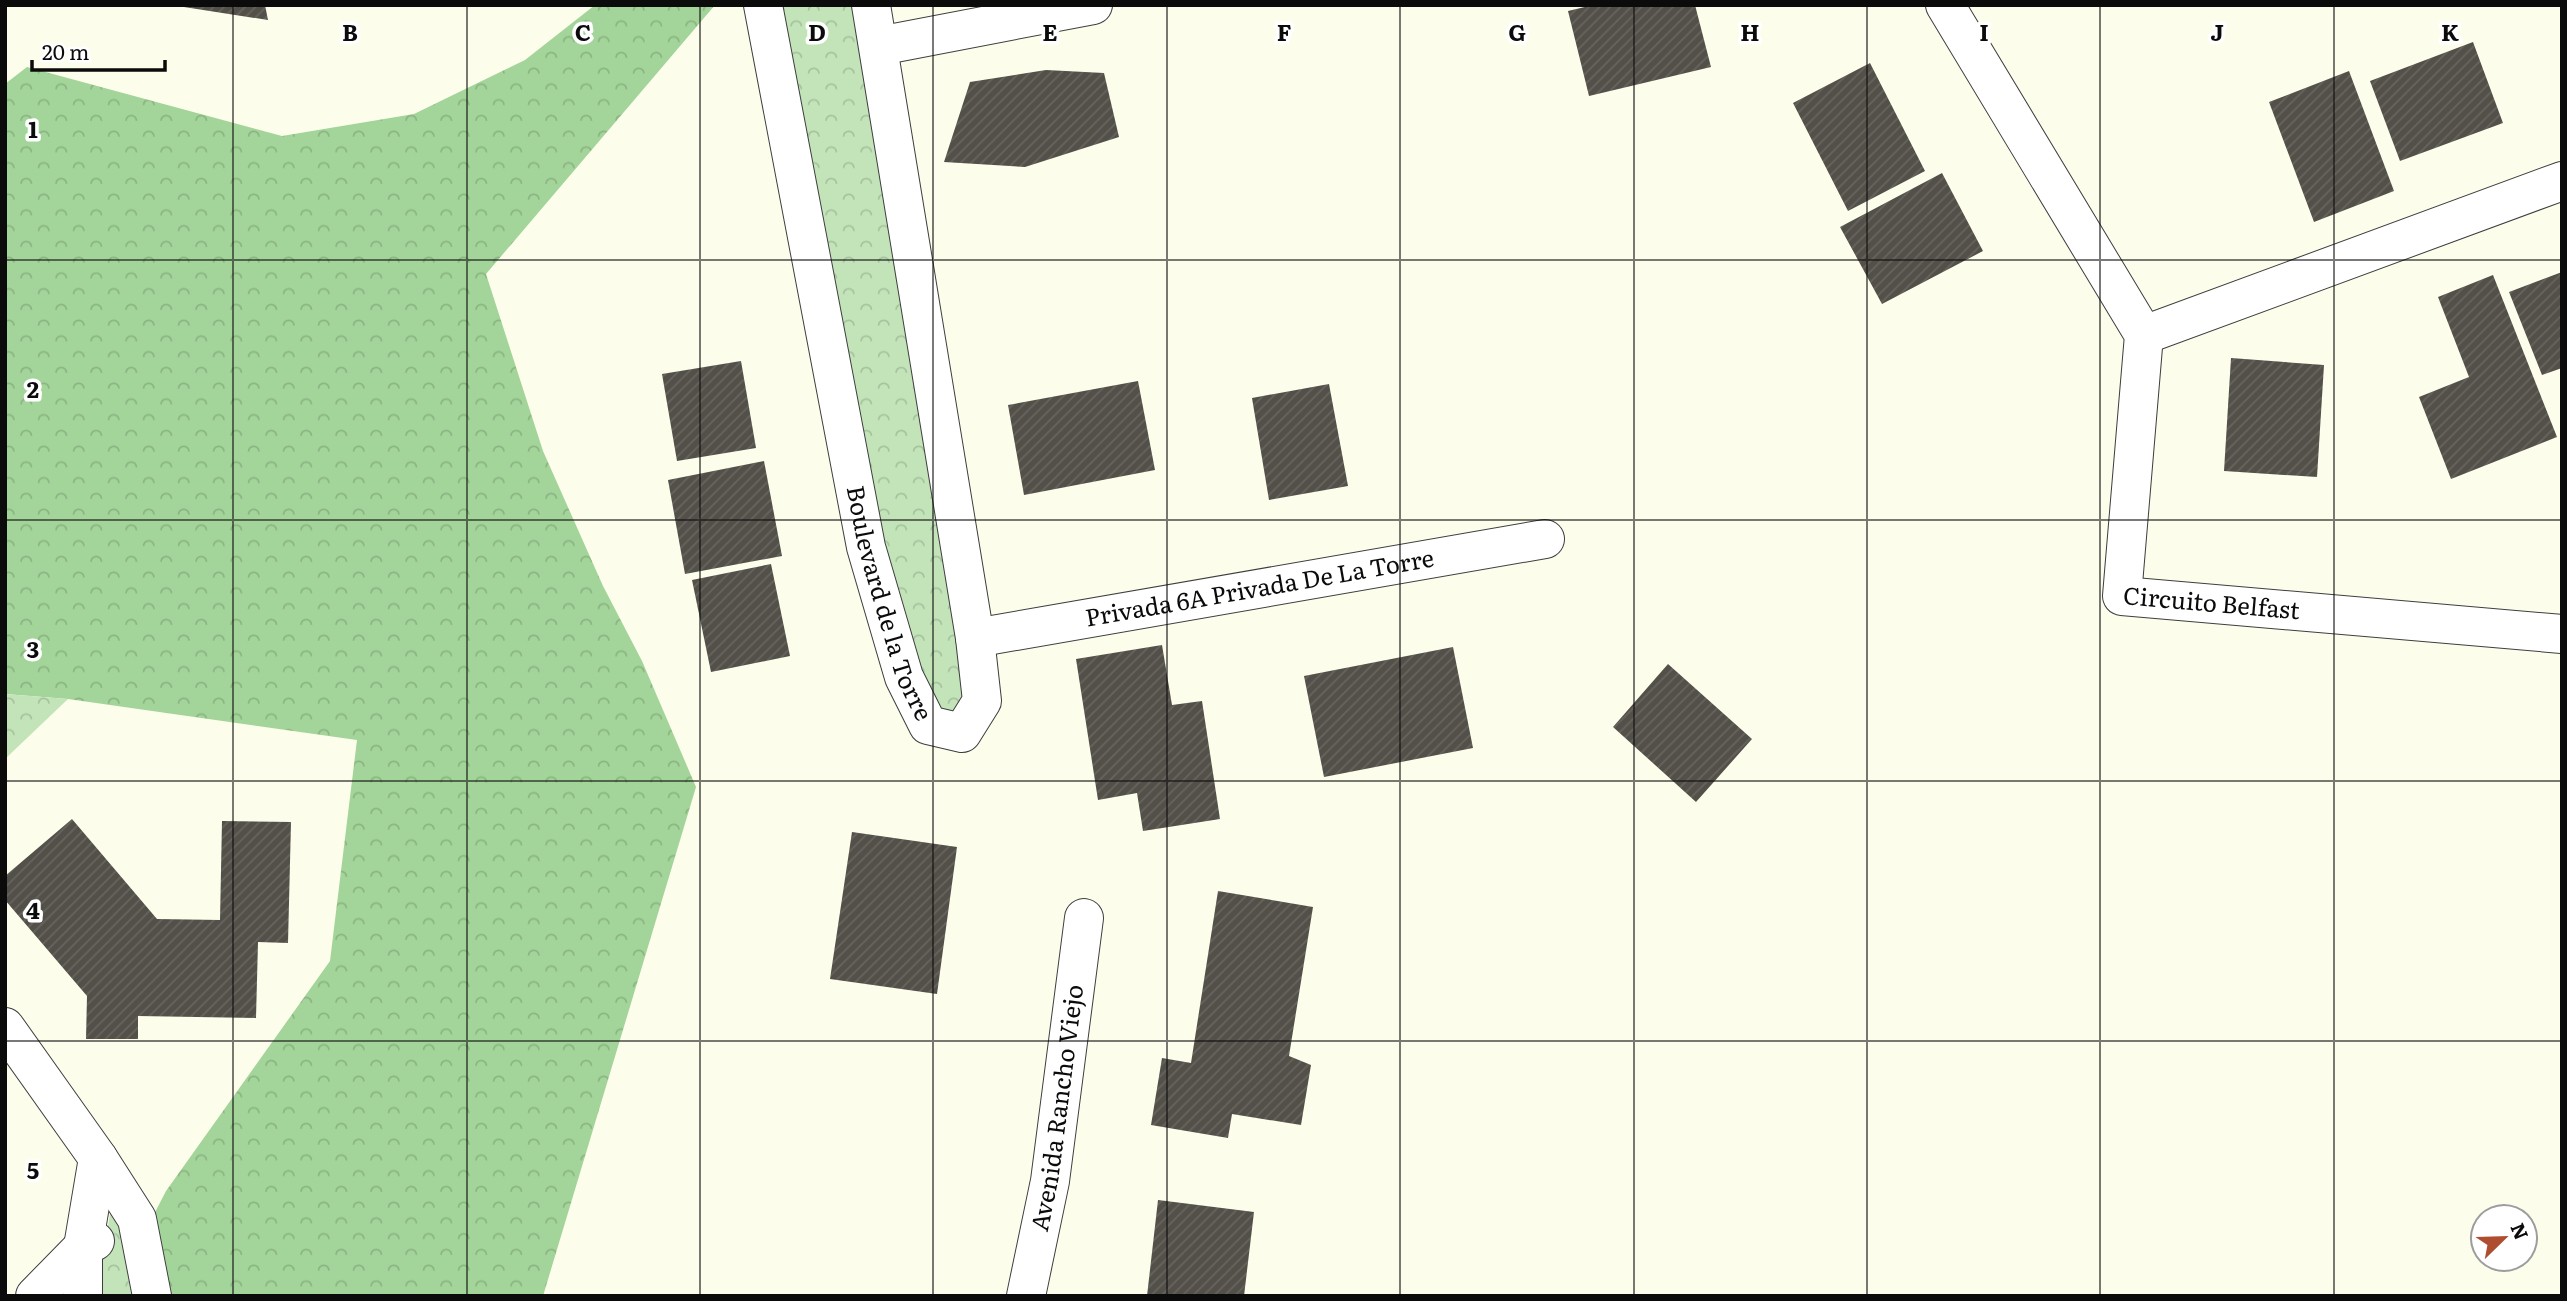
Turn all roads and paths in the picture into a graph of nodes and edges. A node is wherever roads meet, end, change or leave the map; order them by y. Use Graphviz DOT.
graph roads {
  1 [pos="763,5"];
  2 [pos="872,5"];
  3 [pos="1093,5"];
  4 [pos="1951,7"];
  5 [pos="879,46"];
  6 [pos="2562,181"];
  7 [pos="2144,334"];
  8 [pos="1545,539"];
  9 [pos="2562,634"];
  10 [pos="975,638"];
  11 [pos="1084,918"];
  12 [pos="5,1027"];
  13 [pos="97,1158"];
  14 [pos="137,1219"];
  15 [pos="83,1247"];
  16 [pos="35,1296"];
  17 [pos="83,1296"];
  18 [pos="152,1296"];
  19 [pos="1026,1296"];
  1 -- 10 [label="street, Boulevard de la Torre"];
  2 -- 5 [label="street, Boulevard de la Torre"];
  3 -- 5 [label="street"];
  4 -- 7 [label="street"];
  5 -- 10 [label="street, Boulevard de la Torre"];
  6 -- 7 [label="street"];
  7 -- 9 [label="street, Circuito Belfast"];
  8 -- 10 [label="street, Privada 6A Privada De La Torre"];
  11 -- 19 [label="street, Avenida Rancho Viejo"];
  12 -- 13 [label="street"];
  13 -- 14 [label="street"];
  13 -- 15 [label="street"];
  14 -- 15 [label="street"];
  14 -- 18 [label="street"];
  15 -- 16 [label="street"];
  15 -- 17 [label="street"];
}
